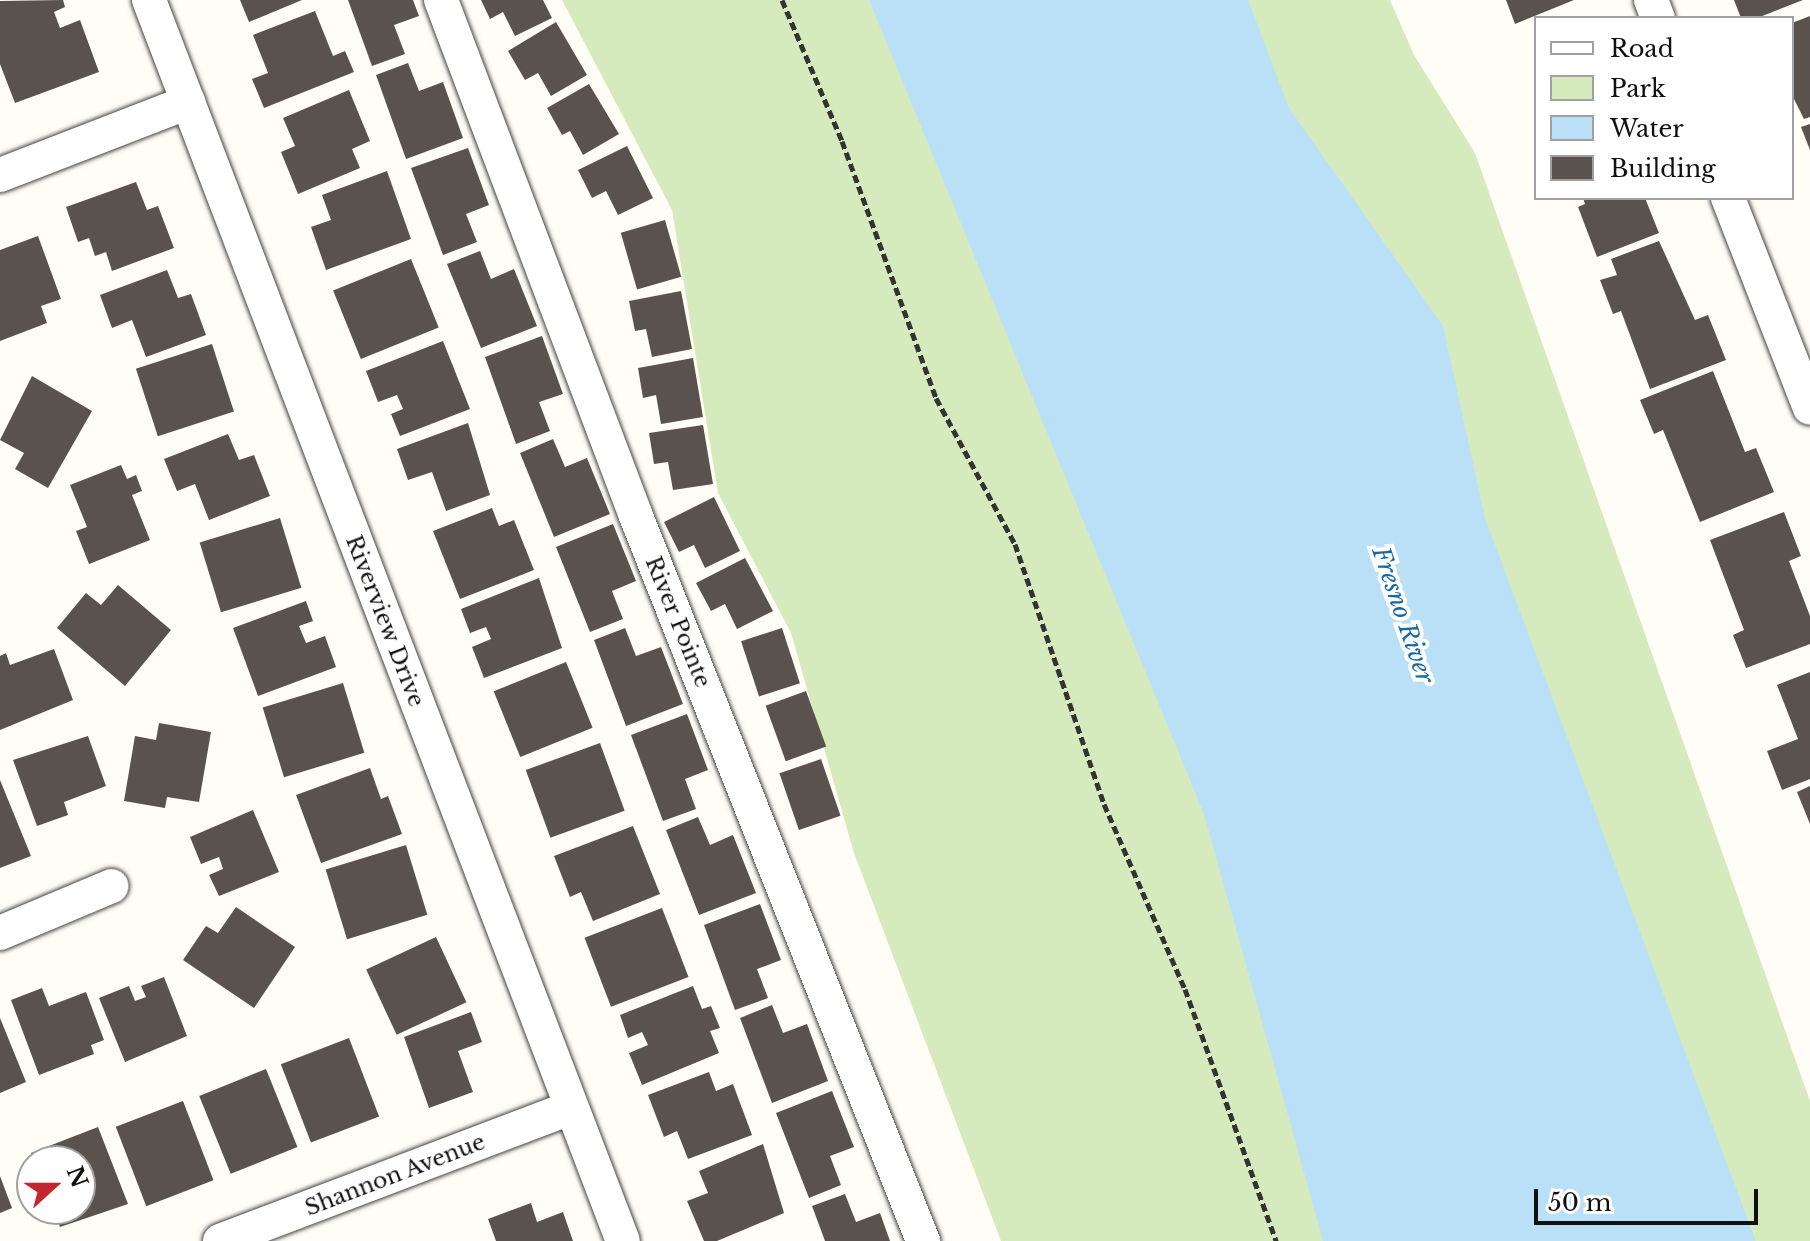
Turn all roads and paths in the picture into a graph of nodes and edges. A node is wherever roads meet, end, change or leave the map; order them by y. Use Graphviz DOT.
graph roads {
  1 [pos="149,0"];
  2 [pos="441,0"];
  3 [pos="782,0"];
  4 [pos="188,102"];
  5 [pos="0,175"];
  6 [pos="1729,200"];
  7 [pos="1810,408"];
  8 [pos="112,886"];
  9 [pos="0,933"];
  10 [pos="571,1108"];
  11 [pos="220,1241"];
  12 [pos="623,1241"];
  13 [pos="923,1241"];
  14 [pos="1276,1241"];
  1 -- 4 [label="street, Riverview Drive"];
  2 -- 13 [label="street, River Pointe"];
  3 -- 14 [label="path"];
  4 -- 5 [label="street"];
  4 -- 10 [label="street, Riverview Drive"];
  6 -- 7 [label="street"];
  8 -- 9 [label="street"];
  10 -- 11 [label="street, Shannon Avenue"];
  10 -- 12 [label="street, Riverview Drive"];
}
